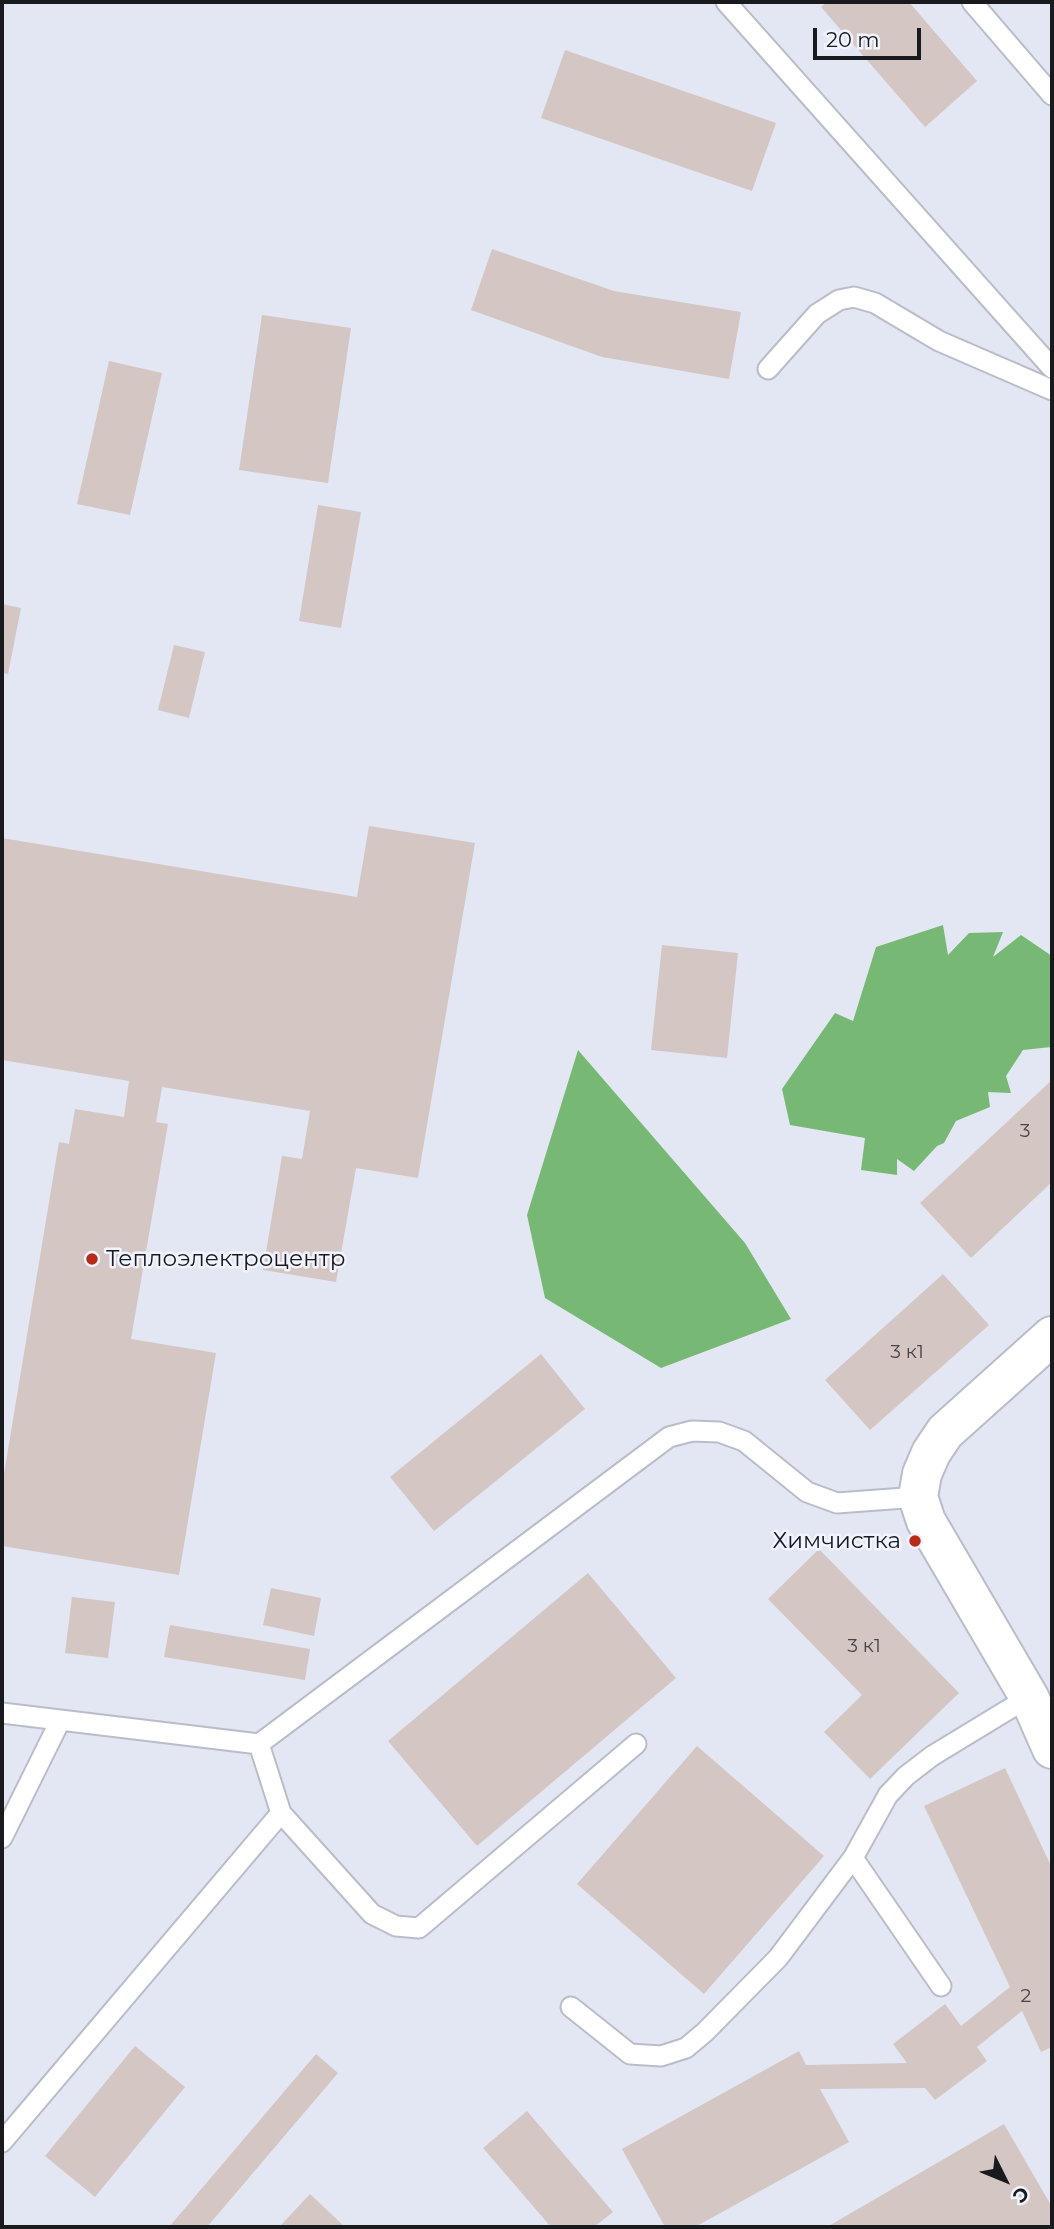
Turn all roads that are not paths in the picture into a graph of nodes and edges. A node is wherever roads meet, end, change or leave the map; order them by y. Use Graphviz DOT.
graph roads {
  1 [pos="726,2"];
  2 [pos="972,2"];
  3 [pos="1052,94"];
  4 [pos="1052,368"];
  5 [pos="768,369"];
  6 [pos="1052,390"];
  7 [pos="1052,1336"];
  8 [pos="918,1497"];
  9 [pos="1029,1697"];
  10 [pos="2,1713"];
  11 [pos="60,1721"];
  12 [pos="259,1744"];
  13 [pos="636,1744"];
  14 [pos="1052,1749"];
  15 [pos="281,1813"];
  16 [pos="2,1838"];
  17 [pos="853,1858"];
  18 [pos="941,1986"];
  19 [pos="571,2007"];
  20 [pos="2,2142"];
  1 -- 4 [label="lane"];
  2 -- 3 [label="lane"];
  5 -- 6 [label="lane"];
  7 -- 8 [label="street"];
  8 -- 9 [label="street"];
  8 -- 12 [label="lane"];
  9 -- 14 [label="street"];
  9 -- 17 [label="lane"];
  10 -- 11 [label="lane"];
  11 -- 12 [label="lane"];
  11 -- 16 [label="lane"];
  12 -- 15 [label="lane"];
  13 -- 15 [label="lane"];
  15 -- 20 [label="lane"];
  17 -- 18 [label="lane"];
  17 -- 19 [label="lane"];
}
